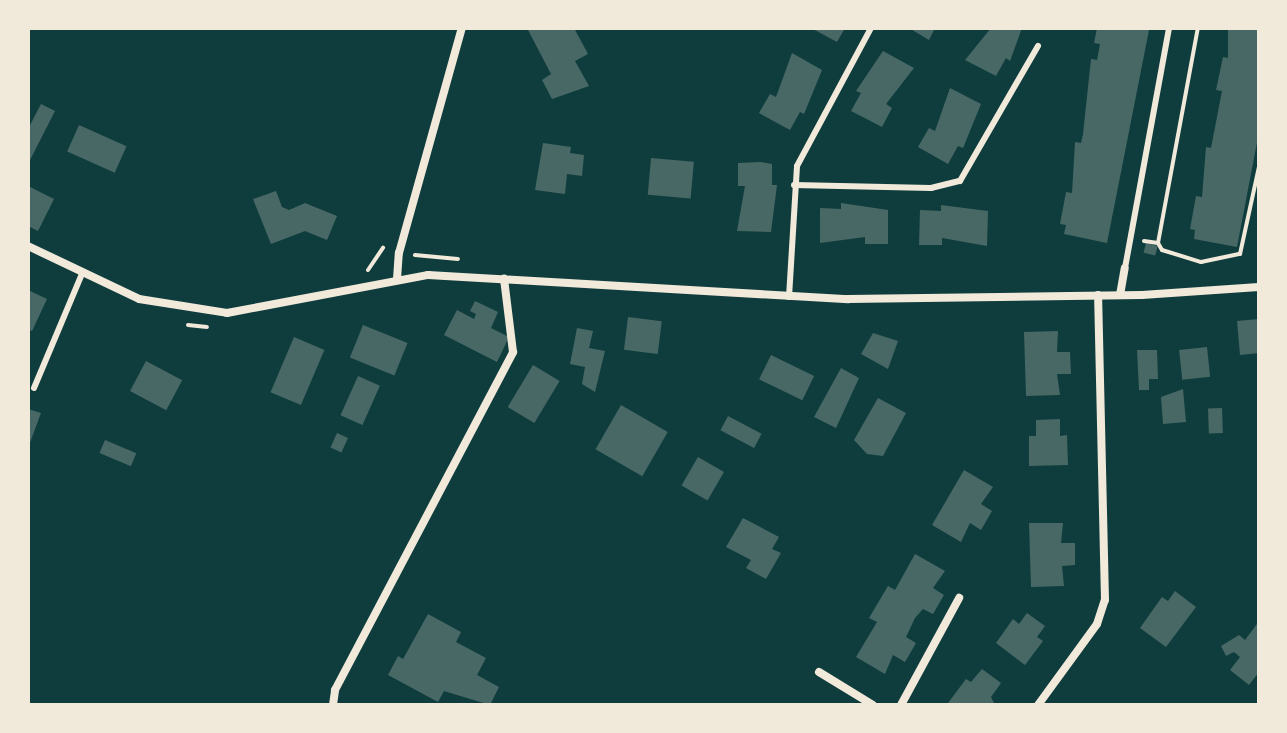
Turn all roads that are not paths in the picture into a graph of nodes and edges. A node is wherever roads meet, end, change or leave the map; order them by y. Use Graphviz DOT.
graph roads {
  1 [pos="462,28"];
  2 [pos="871,28"];
  3 [pos="1169,28"];
  4 [pos="1038,46"];
  5 [pos="794,185"];
  6 [pos="28,246"];
  7 [pos="1125,268"];
  8 [pos="82,274"];
  9 [pos="397,279"];
  10 [pos="504,279"];
  11 [pos="1259,287"];
  12 [pos="1098,295"];
  13 [pos="1120,295"];
  14 [pos="789,297"];
  15 [pos="34,388"];
  16 [pos="959,598"];
  17 [pos="819,672"];
  18 [pos="333,705"];
  19 [pos="873,705"];
  20 [pos="901,705"];
  21 [pos="1038,705"];
  1 -- 9 [label="street"];
  2 -- 5 [label="lane"];
  3 -- 7 [label="lane"];
  4 -- 5 [label="lane"];
  5 -- 14 [label="lane"];
  6 -- 8 [label="street"];
  7 -- 13 [label="street"];
  8 -- 9 [label="street"];
  8 -- 15 [label="lane"];
  9 -- 10 [label="street"];
  10 -- 14 [label="street"];
  10 -- 18 [label="street"];
  11 -- 13 [label="street"];
  12 -- 13 [label="street"];
  12 -- 14 [label="street"];
  12 -- 21 [label="street"];
  16 -- 20 [label="street"];
  17 -- 19 [label="street"];
}
